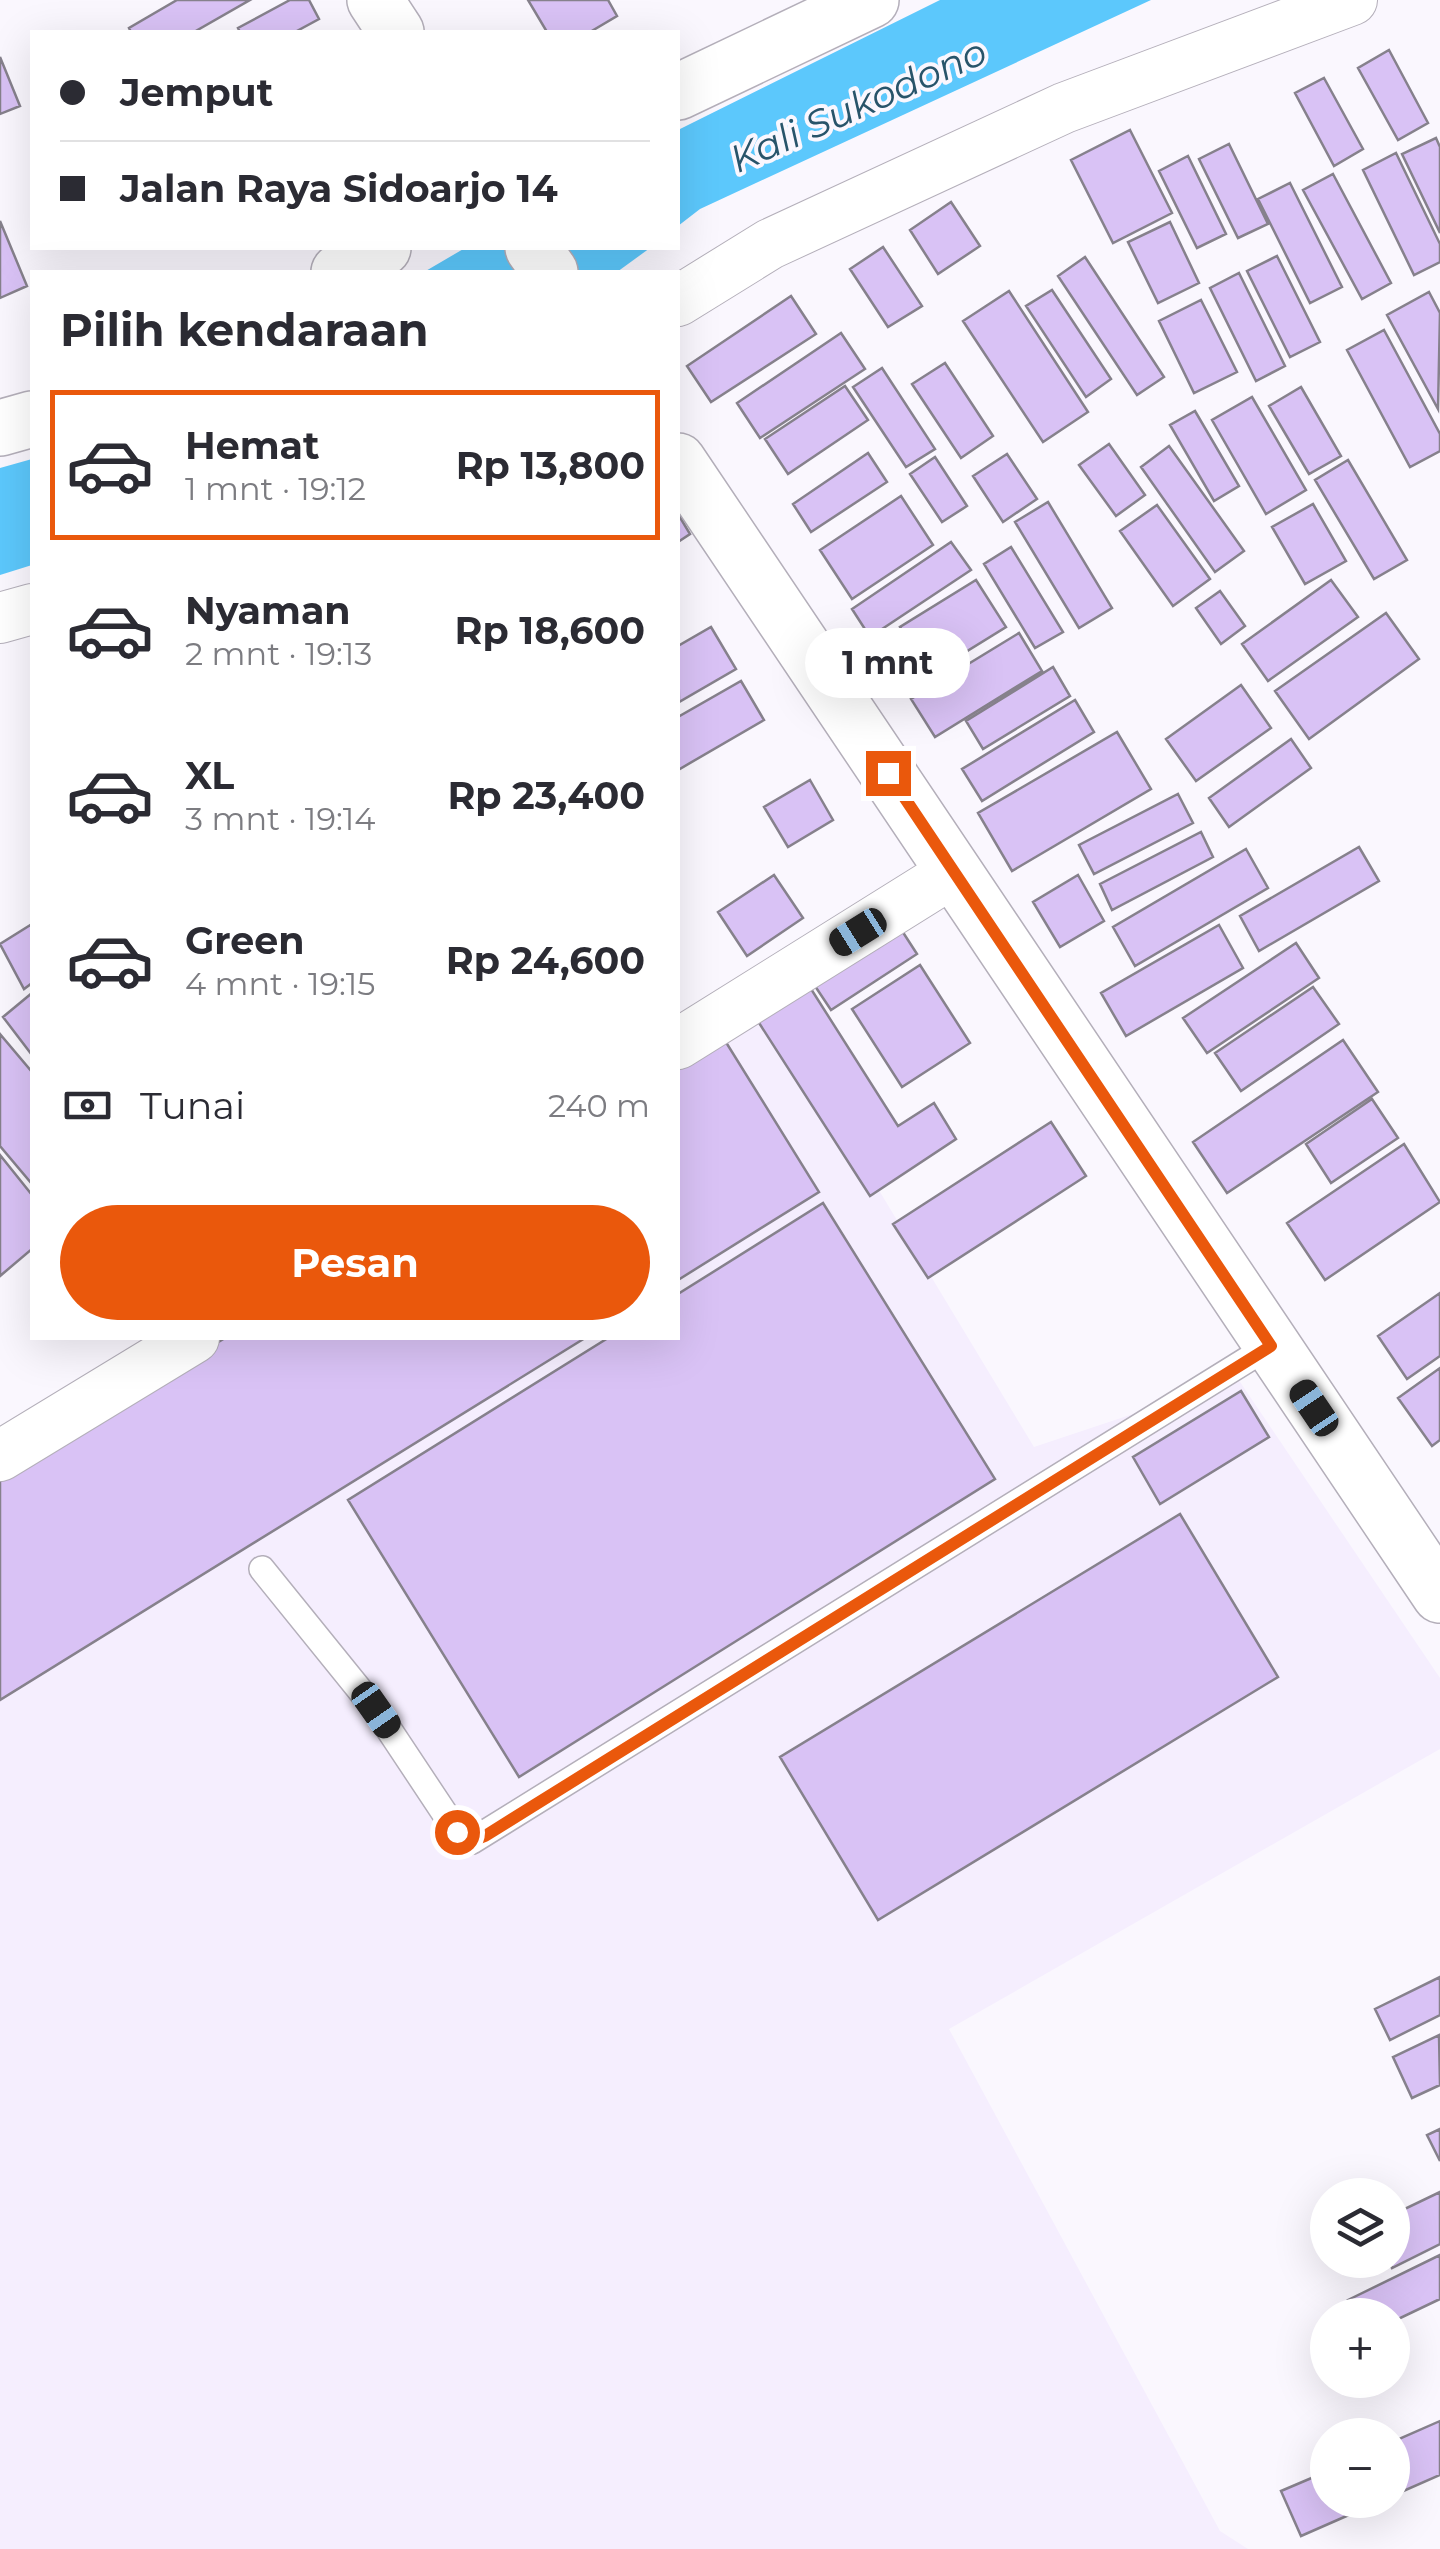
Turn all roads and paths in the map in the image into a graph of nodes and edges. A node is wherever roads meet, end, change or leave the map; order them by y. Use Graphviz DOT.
graph roads {
  1 [pos="375,0"];
  2 [pos="871,0"];
  3 [pos="1352,0"];
  4 [pos="395,30"];
  5 [pos="680,91"];
  6 [pos="379,250"];
  7 [pos="343,270"];
  8 [pos="680,300"];
  9 [pos="30,420"];
  10 [pos="0,428"];
  11 [pos="680,464"];
  12 [pos="30,610"];
  13 [pos="0,618"];
  14 [pos="955,871"];
  15 [pos="680,1043"];
  16 [pos="191,1340"];
  17 [pos="1271,1346"];
  18 [pos="0,1456"];
  19 [pos="262,1570"];
  20 [pos="1440,1594"];
  1 -- 4 [label="main road"];
  2 -- 5 [label="main road"];
  3 -- 8 [label="street"];
  6 -- 7 [label="main road"];
  9 -- 10 [label="main road"];
  11 -- 14 [label="main road"];
  12 -- 13 [label="street"];
  14 -- 15 [label="street"];
  14 -- 17 [label="main road"];
  16 -- 18 [label="street"];
  17 -- 19 [label="lane"];
  17 -- 20 [label="main road"];
}
